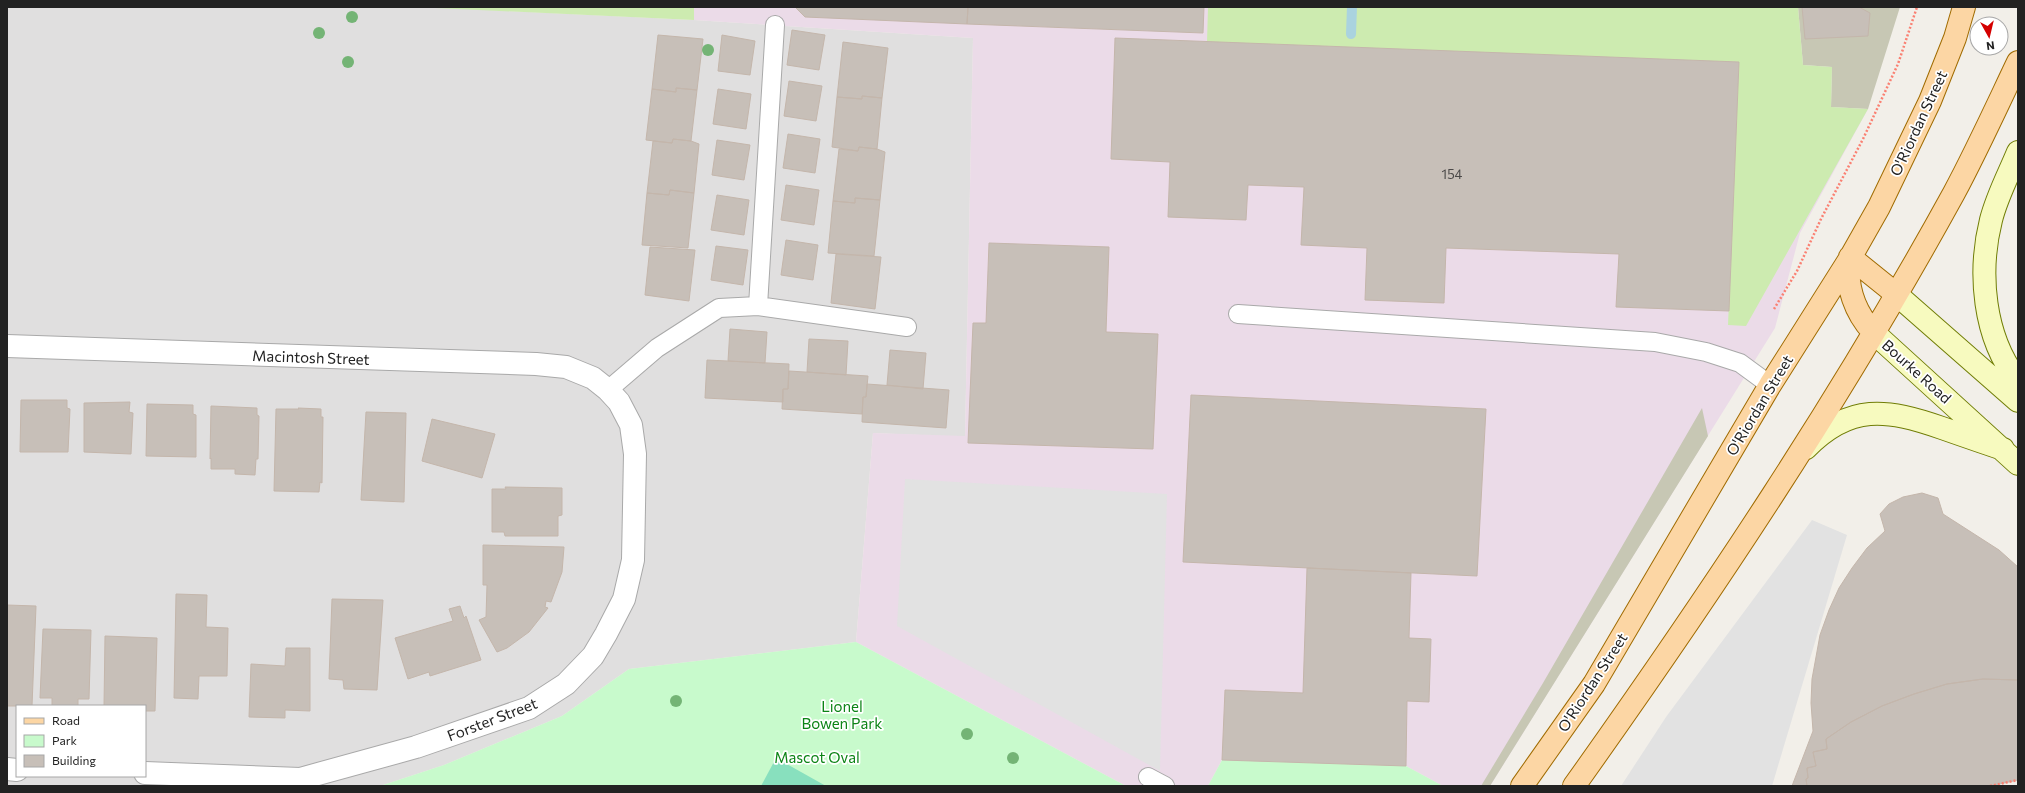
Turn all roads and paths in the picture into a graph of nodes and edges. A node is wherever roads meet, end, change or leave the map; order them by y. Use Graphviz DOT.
graph roads {
  1 [pos="1917,7"];
  2 [pos="1964,7"];
  3 [pos="775,25"];
  4 [pos="2018,62"];
  5 [pos="2018,152"];
  6 [pos="1849,259"];
  7 [pos="1896,294"];
  8 [pos="758,306"];
  9 [pos="1774,309"];
  10 [pos="1238,314"];
  11 [pos="907,327"];
  12 [pos="1873,332"];
  13 [pos="7,346"];
  14 [pos="2018,381"];
  15 [pos="1770,385"];
  16 [pos="608,390"];
  17 [pos="2018,401"];
  18 [pos="2010,456"];
  19 [pos="1791,465"];
  20 [pos="146,773"];
  21 [pos="1148,777"];
  22 [pos="2018,780"];
  23 [pos="1165,786"];
  24 [pos="1522,786"];
  25 [pos="1574,786"];
  26 [pos="1990,786"];
  1 -- 9 [label="path"];
  2 -- 6 [label="main road, O'Riordan Street"];
  3 -- 8 [label="lane"];
  4 -- 7 [label="main road"];
  5 -- 14 [label="main road"];
  6 -- 7 [label="main road"];
  6 -- 12 [label="main road, Bourke Road"];
  6 -- 15 [label="main road, O'Riordan Street"];
  7 -- 12 [label="main road"];
  7 -- 17 [label="main road"];
  8 -- 11 [label="lane"];
  8 -- 16 [label="lane"];
  10 -- 15 [label="lane"];
  12 -- 18 [label="main road, Bourke Road"];
  12 -- 19 [label="main road"];
  13 -- 16 [label="street, Macintosh Street"];
  15 -- 24 [label="main road, O'Riordan Street"];
  16 -- 20 [label="street, Forster Street"];
  18 -- 19 [label="main road"];
  19 -- 25 [label="main road"];
  21 -- 23 [label="lane"];
  22 -- 26 [label="path"];
}
